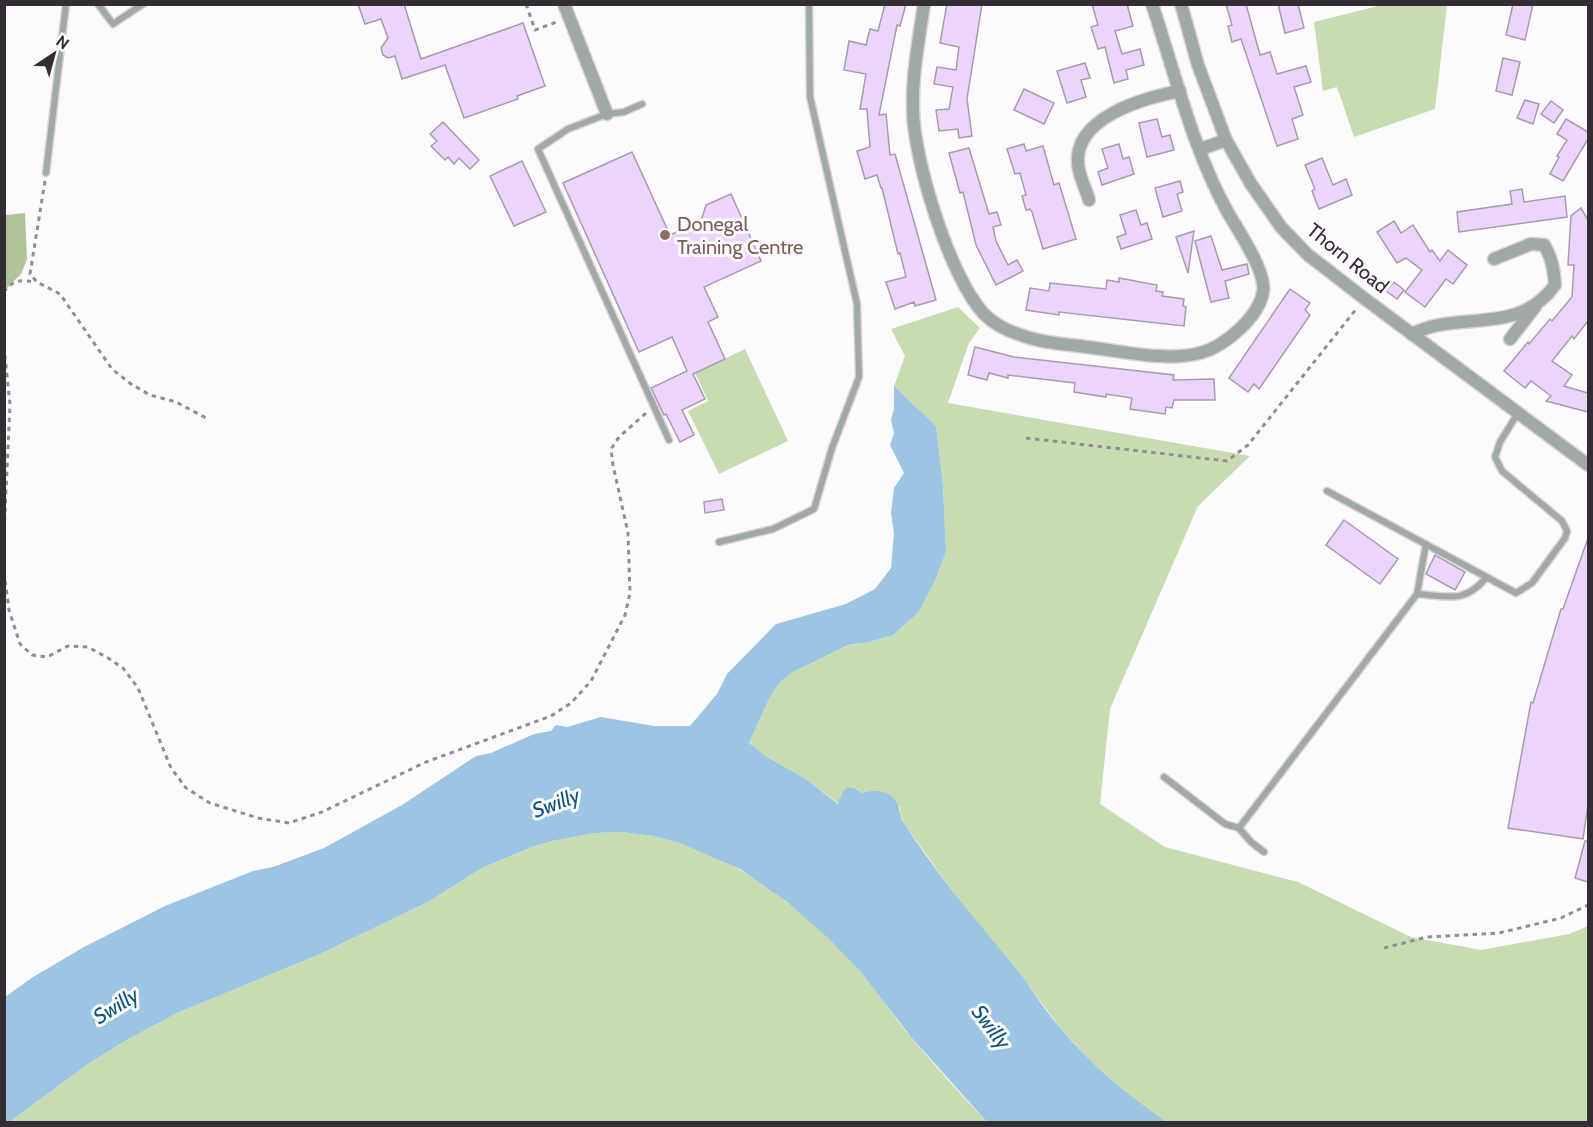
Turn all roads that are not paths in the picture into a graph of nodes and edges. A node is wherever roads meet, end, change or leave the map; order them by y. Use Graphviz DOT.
graph roads {
  1 [pos="66,4"];
  2 [pos="98,4"];
  3 [pos="143,4"];
  4 [pos="564,4"];
  5 [pos="810,4"];
  6 [pos="924,4"];
  7 [pos="1152,4"];
  8 [pos="1181,4"];
  9 [pos="1180,92"];
  10 [pos="642,104"];
  11 [pos="607,114"];
  12 [pos="1226,140"];
  13 [pos="1201,150"];
  14 [pos="46,173"];
  15 [pos="1089,200"];
  16 [pos="1494,259"];
  17 [pos="1536,305"];
  18 [pos="1411,334"];
  19 [pos="1510,339"];
  20 [pos="1518,412"];
  21 [pos="669,440"];
  22 [pos="1588,465"];
  23 [pos="1327,491"];
  24 [pos="718,542"];
  25 [pos="1426,544"];
  26 [pos="1486,578"];
  27 [pos="1417,594"];
  28 [pos="1164,777"];
  29 [pos="1239,828"];
  30 [pos="1264,852"];
  1 -- 14 [label="lane"];
  2 -- 3 [label="lane"];
  4 -- 11 [label="street"];
  5 -- 24 [label="lane"];
  6 -- 13 [label="street"];
  7 -- 9 [label="street"];
  8 -- 12 [label="street, Thorn Road"];
  9 -- 13 [label="street"];
  9 -- 15 [label="street"];
  10 -- 11 [label="lane"];
  11 -- 21 [label="lane"];
  12 -- 13 [label="street"];
  12 -- 18 [label="street, Thorn Road"];
  16 -- 17 [label="street"];
  17 -- 18 [label="street"];
  17 -- 19 [label="street"];
  18 -- 20 [label="street, Thorn Road"];
  20 -- 22 [label="street, Thorn Road"];
  20 -- 26 [label="lane"];
  23 -- 25 [label="lane"];
  25 -- 26 [label="lane"];
  25 -- 27 [label="lane"];
  26 -- 27 [label="lane"];
  27 -- 29 [label="lane"];
  28 -- 29 [label="lane"];
  29 -- 30 [label="lane"];
}
